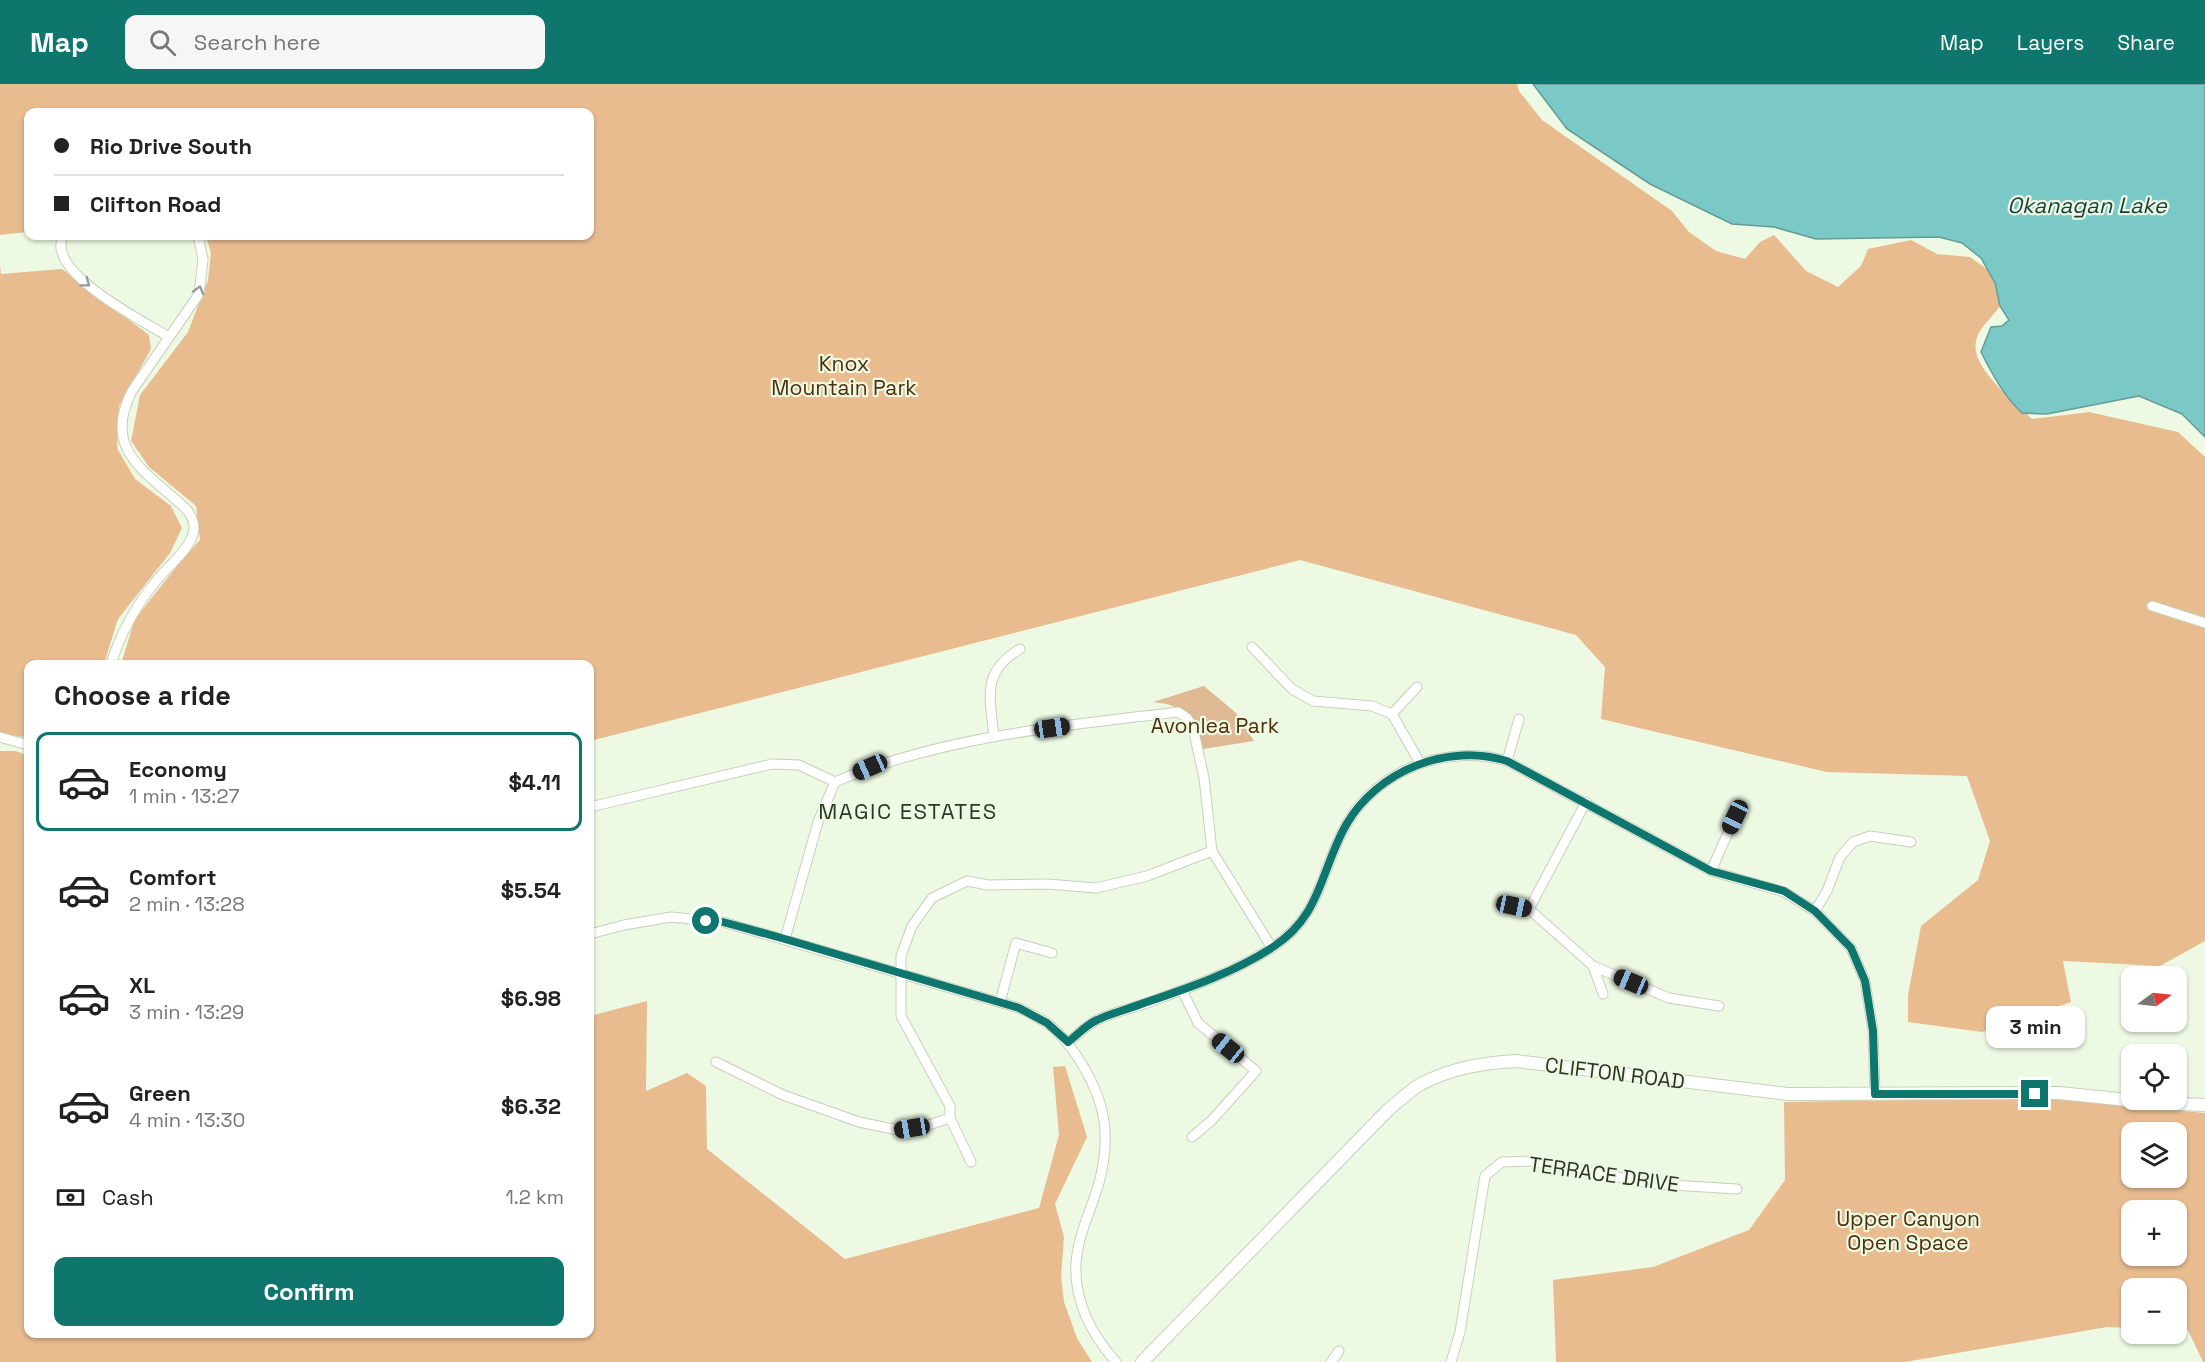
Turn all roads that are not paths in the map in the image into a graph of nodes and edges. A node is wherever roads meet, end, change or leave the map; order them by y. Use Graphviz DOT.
graph roads {
  1 [pos="62,240"];
  2 [pos="199,240"];
  3 [pos="169,337"];
  4 [pos="2152,606"];
  5 [pos="2205,622"];
  6 [pos="1252,647"];
  7 [pos="1020,649"];
  8 [pos="112,660"];
  9 [pos="1418,687"];
  10 [pos="1392,714"];
  11 [pos="1519,719"];
  12 [pos="0,737"];
  13 [pos="994,737"];
  14 [pos="24,744"];
  15 [pos="1507,761"];
  16 [pos="1420,763"];
  17 [pos="835,782"];
  18 [pos="1586,802"];
  19 [pos="594,806"];
  20 [pos="1735,817"];
  21 [pos="1911,842"];
  22 [pos="1212,851"];
  23 [pos="1711,871"];
  24 [pos="1500,903"];
  25 [pos="1529,909"];
  26 [pos="1815,911"];
  27 [pos="594,933"];
  28 [pos="785,939"];
  29 [pos="1272,948"];
  30 [pos="1052,953"];
  31 [pos="1593,966"];
  32 [pos="900,973"];
  33 [pos="1182,990"];
  34 [pos="1602,994"];
  35 [pos="1000,1002"];
  36 [pos="1719,1006"];
  37 [pos="1068,1042"];
  38 [pos="716,1062"];
  39 [pos="1875,1094"];
  40 [pos="2205,1104"];
  41 [pos="950,1118"];
  42 [pos="1192,1137"];
  43 [pos="971,1162"];
  44 [pos="1737,1189"];
  45 [pos="1339,1351"];
  46 [pos="1116,1362"];
  47 [pos="1142,1362"];
  48 [pos="1331,1362"];
  49 [pos="1451,1362"];
  1 -- 3 [label="street, one-way"];
  3 -- 2 [label="street, one-way"];
  3 -- 8 [label="street"];
  4 -- 5 [label="street"];
  6 -- 10 [label="street"];
  7 -- 13 [label="street"];
  9 -- 10 [label="street"];
  10 -- 16 [label="street"];
  11 -- 15 [label="street"];
  12 -- 14 [label="street"];
  13 -- 17 [label="street"];
  13 -- 22 [label="street"];
  15 -- 16 [label="street"];
  15 -- 18 [label="street"];
  16 -- 29 [label="street"];
  17 -- 19 [label="street"];
  17 -- 28 [label="street"];
  18 -- 23 [label="street"];
  18 -- 25 [label="street"];
  20 -- 23 [label="street"];
  21 -- 26 [label="street"];
  22 -- 29 [label="street"];
  22 -- 32 [label="street"];
  23 -- 26 [label="street"];
  24 -- 25 [label="street"];
  25 -- 31 [label="street"];
  26 -- 39 [label="street"];
  27 -- 28 [label="street"];
  28 -- 32 [label="street"];
  29 -- 33 [label="street"];
  30 -- 35 [label="street"];
  31 -- 34 [label="street"];
  31 -- 36 [label="street"];
  32 -- 35 [label="street"];
  32 -- 41 [label="street"];
  33 -- 37 [label="street"];
  33 -- 42 [label="street"];
  35 -- 37 [label="street"];
  37 -- 46 [label="street"];
  38 -- 41 [label="street"];
  39 -- 40 [label="street, CLIFTON ROAD"];
  39 -- 47 [label="street, CLIFTON ROAD"];
  41 -- 43 [label="street"];
  44 -- 49 [label="street, TERRACE DRIVE"];
  45 -- 48 [label="street"];
}
